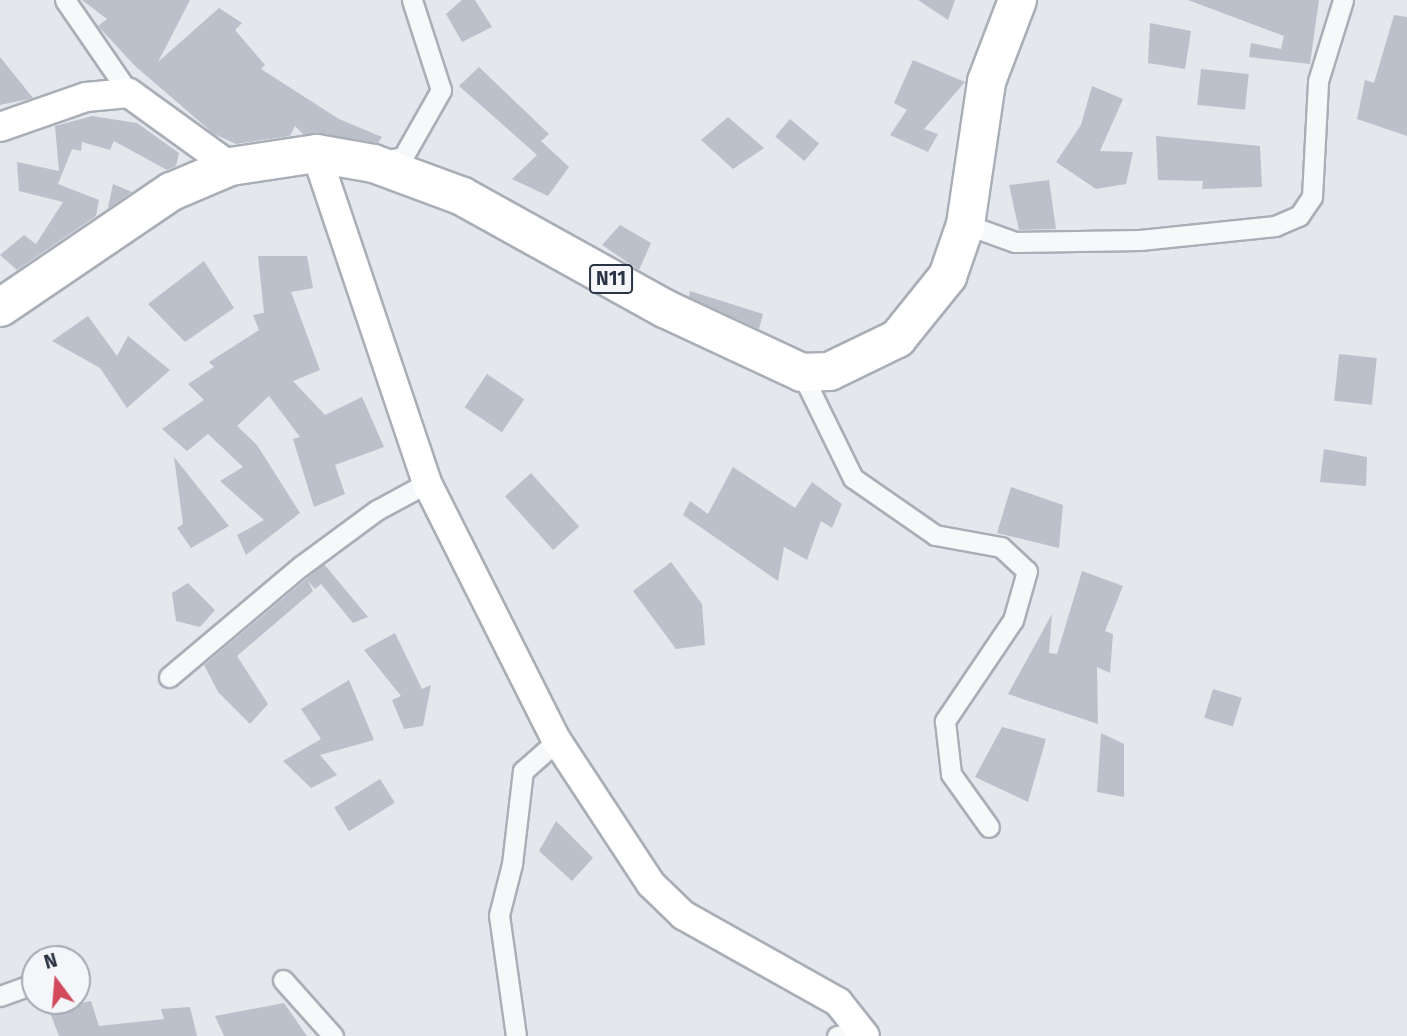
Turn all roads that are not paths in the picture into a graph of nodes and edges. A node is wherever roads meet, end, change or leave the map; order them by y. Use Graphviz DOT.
graph roads {
  1 [pos="65,0"];
  2 [pos="412,0"];
  3 [pos="1017,0"];
  4 [pos="1343,0"];
  5 [pos="129,93"];
  6 [pos="0,127"];
  7 [pos="316,153"];
  8 [pos="373,163"];
  9 [pos="230,166"];
  10 [pos="965,224"];
  11 [pos="0,307"];
  12 [pos="801,372"];
  13 [pos="427,483"];
  14 [pos="169,677"];
  15 [pos="557,741"];
  16 [pos="989,827"];
  17 [pos="283,980"];
  18 [pos="21,988"];
  19 [pos="0,996"];
  20 [pos="855,1034"];
  21 [pos="333,1036"];
  22 [pos="516,1036"];
  1 -- 5 [label="street"];
  2 -- 8 [label="street"];
  3 -- 10 [label="highway"];
  4 -- 10 [label="street"];
  5 -- 6 [label="street"];
  5 -- 9 [label="street"];
  7 -- 8 [label="highway, N11"];
  7 -- 9 [label="highway, N11"];
  7 -- 13 [label="street"];
  8 -- 12 [label="highway, N11"];
  9 -- 11 [label="highway, N11"];
  10 -- 12 [label="highway"];
  12 -- 16 [label="street"];
  13 -- 14 [label="street"];
  13 -- 15 [label="street"];
  15 -- 20 [label="street"];
  15 -- 22 [label="street"];
  17 -- 21 [label="street"];
  18 -- 19 [label="street"];
}
